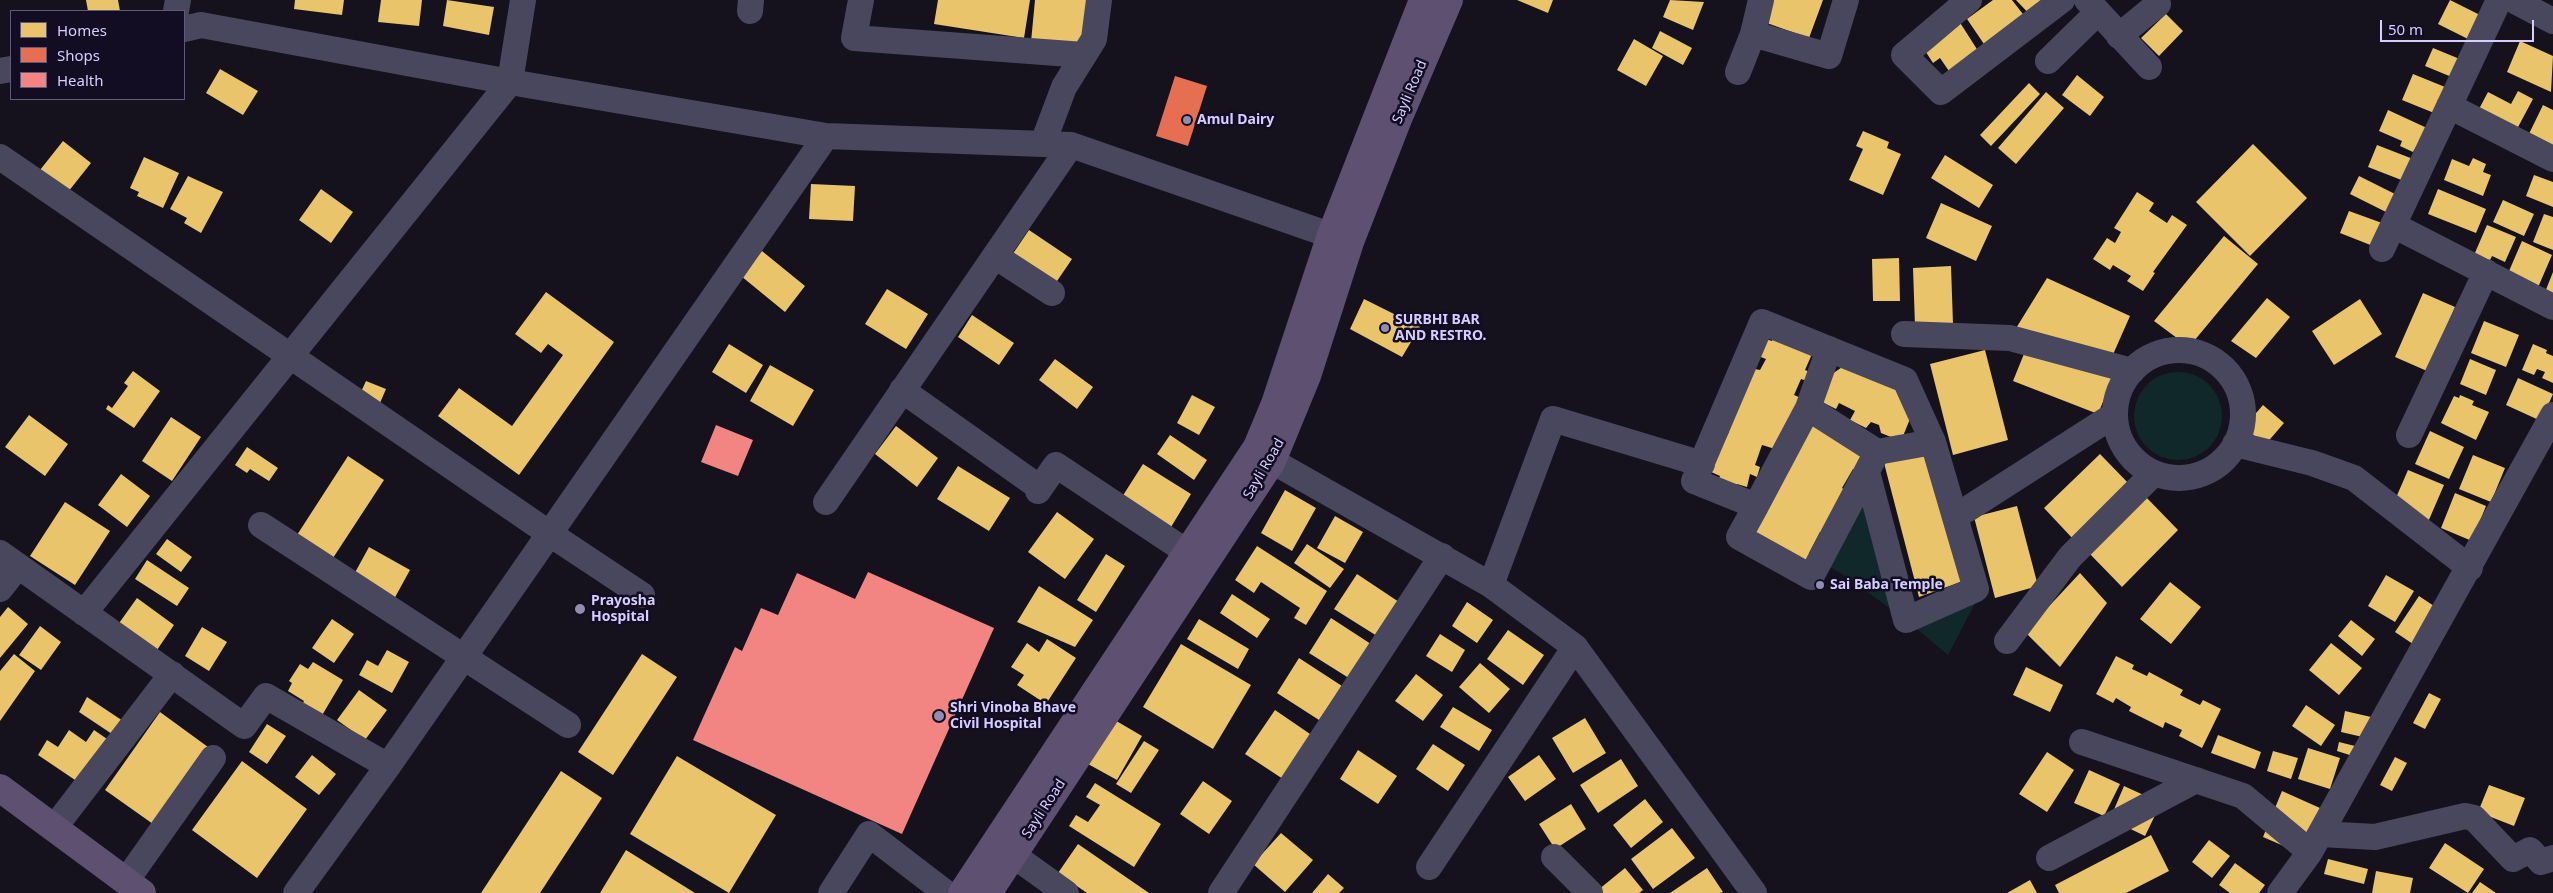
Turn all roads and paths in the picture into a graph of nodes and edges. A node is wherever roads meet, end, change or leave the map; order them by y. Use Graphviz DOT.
graph roads {
  1 [pos="523,0"];
  2 [pos="860,0"];
  3 [pos="1099,0"];
  4 [pos="1423,0"];
  5 [pos="1449,0"];
  6 [pos="1761,0"];
  7 [pos="1846,0"];
  8 [pos="1969,0"];
  9 [pos="2062,0"];
  10 [pos="2499,0"];
  11 [pos="2514,0"];
  12 [pos="2158,4"];
  13 [pos="2092,6"];
  14 [pos="2553,21"];
  15 [pos="185,30"];
  16 [pos="1753,34"];
  17 [pos="2119,36"];
  18 [pos="1084,55"];
  19 [pos="2048,61"];
  20 [pos="2150,67"];
  21 [pos="1738,72"];
  22 [pos="510,82"];
  23 [pos="2449,106"];
  24 [pos="826,136"];
  25 [pos="1043,143"];
  26 [pos="1071,145"];
  27 [pos="0,157"];
  28 [pos="2553,159"];
  29 [pos="2393,225"];
  30 [pos="1340,239"];
  31 [pos="2382,249"];
  32 [pos="995,256"];
  33 [pos="2486,272"];
  34 [pos="1052,293"];
  35 [pos="2553,307"];
  36 [pos="1904,334"];
  37 [pos="1830,349"];
  38 [pos="290,356"];
  39 [pos="2132,371"];
  40 [pos="902,390"];
  41 [pos="1808,408"];
  42 [pos="2114,415"];
  43 [pos="2553,415"];
  44 [pos="2409,435"];
  45 [pos="1933,442"];
  46 [pos="2235,444"];
  47 [pos="1272,461"];
  48 [pos="1872,462"];
  49 [pos="1702,464"];
  50 [pos="2154,473"];
  51 [pos="826,502"];
  52 [pos="1756,506"];
  53 [pos="1966,510"];
  54 [pos="261,526"];
  55 [pos="550,534"];
  56 [pos="1442,556"];
  57 [pos="1195,558"];
  58 [pos="9,560"];
  59 [pos="2470,568"];
  60 [pos="1491,585"];
  61 [pos="0,589"];
  62 [pos="642,595"];
  63 [pos="84,613"];
  64 [pos="2007,640"];
  65 [pos="1575,647"];
  66 [pos="465,656"];
  67 [pos="172,674"];
  68 [pos="568,724"];
  69 [pos="2082,742"];
  70 [pos="213,758"];
  71 [pos="388,766"];
  72 [pos="2196,780"];
  73 [pos="0,788"];
  74 [pos="54,828"];
  75 [pos="2316,843"];
  76 [pos="1013,855"];
  77 [pos="1554,857"];
  78 [pos="2049,858"];
  79 [pos="2553,858"];
  80 [pos="1429,867"];
  81 [pos="134,887"];
  82 [pos="296,893"];
  83 [pos="831,893"];
  84 [pos="946,893"];
  85 [pos="962,893"];
  86 [pos="988,893"];
  87 [pos="1066,893"];
  88 [pos="1221,893"];
  89 [pos="1590,893"];
  90 [pos="1754,893"];
  91 [pos="2280,893"];
  1 -- 22 [label="street"];
  2 -- 18 [label="street"];
  3 -- 18 [label="street"];
  4 -- 30 [label="main road"];
  5 -- 30 [label="main road, Sayli Road"];
  6 -- 16 [label="street"];
  7 -- 16 [label="street"];
  8 -- 9 [label="street"];
  10 -- 23 [label="street"];
  11 -- 14 [label="street"];
  12 -- 17 [label="street"];
  13 -- 17 [label="street"];
  13 -- 19 [label="street"];
  15 -- 22 [label="street"];
  16 -- 21 [label="street"];
  17 -- 20 [label="street"];
  18 -- 25 [label="street"];
  22 -- 24 [label="street"];
  22 -- 38 [label="street"];
  23 -- 28 [label="street"];
  23 -- 29 [label="street"];
  24 -- 25 [label="street"];
  24 -- 55 [label="street"];
  25 -- 26 [label="street"];
  26 -- 30 [label="street"];
  26 -- 32 [label="street"];
  27 -- 38 [label="street"];
  29 -- 31 [label="street"];
  29 -- 33 [label="street"];
  30 -- 47 [label="main road, Sayli Road"];
  30 -- 57 [label="main road"];
  32 -- 34 [label="street"];
  32 -- 40 [label="street"];
  33 -- 35 [label="street"];
  33 -- 44 [label="street"];
  36 -- 39 [label="street"];
  37 -- 41 [label="street"];
  37 -- 45 [label="street"];
  37 -- 49 [label="street"];
  38 -- 55 [label="street"];
  38 -- 63 [label="street"];
  39 -- 42 [label="street"];
  39 -- 46 [label="street"];
  40 -- 51 [label="street"];
  40 -- 57 [label="street"];
  41 -- 48 [label="street"];
  41 -- 52 [label="street"];
  42 -- 50 [label="street"];
  42 -- 53 [label="street"];
  43 -- 59 [label="street"];
  45 -- 48 [label="street"];
  45 -- 48 [label="street"];
  46 -- 50 [label="street"];
  46 -- 59 [label="street"];
  47 -- 56 [label="street"];
  47 -- 57 [label="main road, Sayli Road"];
  48 -- 52 [label="street"];
  49 -- 52 [label="street"];
  49 -- 60 [label="street"];
  50 -- 64 [label="street"];
  54 -- 66 [label="street"];
  55 -- 62 [label="street"];
  55 -- 66 [label="street"];
  56 -- 60 [label="street"];
  56 -- 88 [label="street"];
  57 -- 76 [label="main road, Sayli Road"];
  57 -- 85 [label="main road"];
  58 -- 61 [label="street"];
  58 -- 63 [label="street"];
  59 -- 75 [label="street"];
  60 -- 65 [label="street"];
  63 -- 67 [label="street"];
  65 -- 80 [label="street"];
  65 -- 90 [label="street"];
  66 -- 68 [label="street"];
  66 -- 71 [label="street"];
  67 -- 71 [label="street"];
  67 -- 74 [label="street"];
  69 -- 72 [label="street"];
  70 -- 81 [label="street"];
  71 -- 82 [label="street"];
  72 -- 75 [label="street"];
  72 -- 78 [label="street"];
  73 -- 74 [label="main road"];
  74 -- 81 [label="main road"];
  75 -- 79 [label="street"];
  75 -- 91 [label="street"];
  76 -- 86 [label="main road, Sayli Road"];
  76 -- 87 [label="street"];
  77 -- 89 [label="street"];
  83 -- 84 [label="street"];
}
